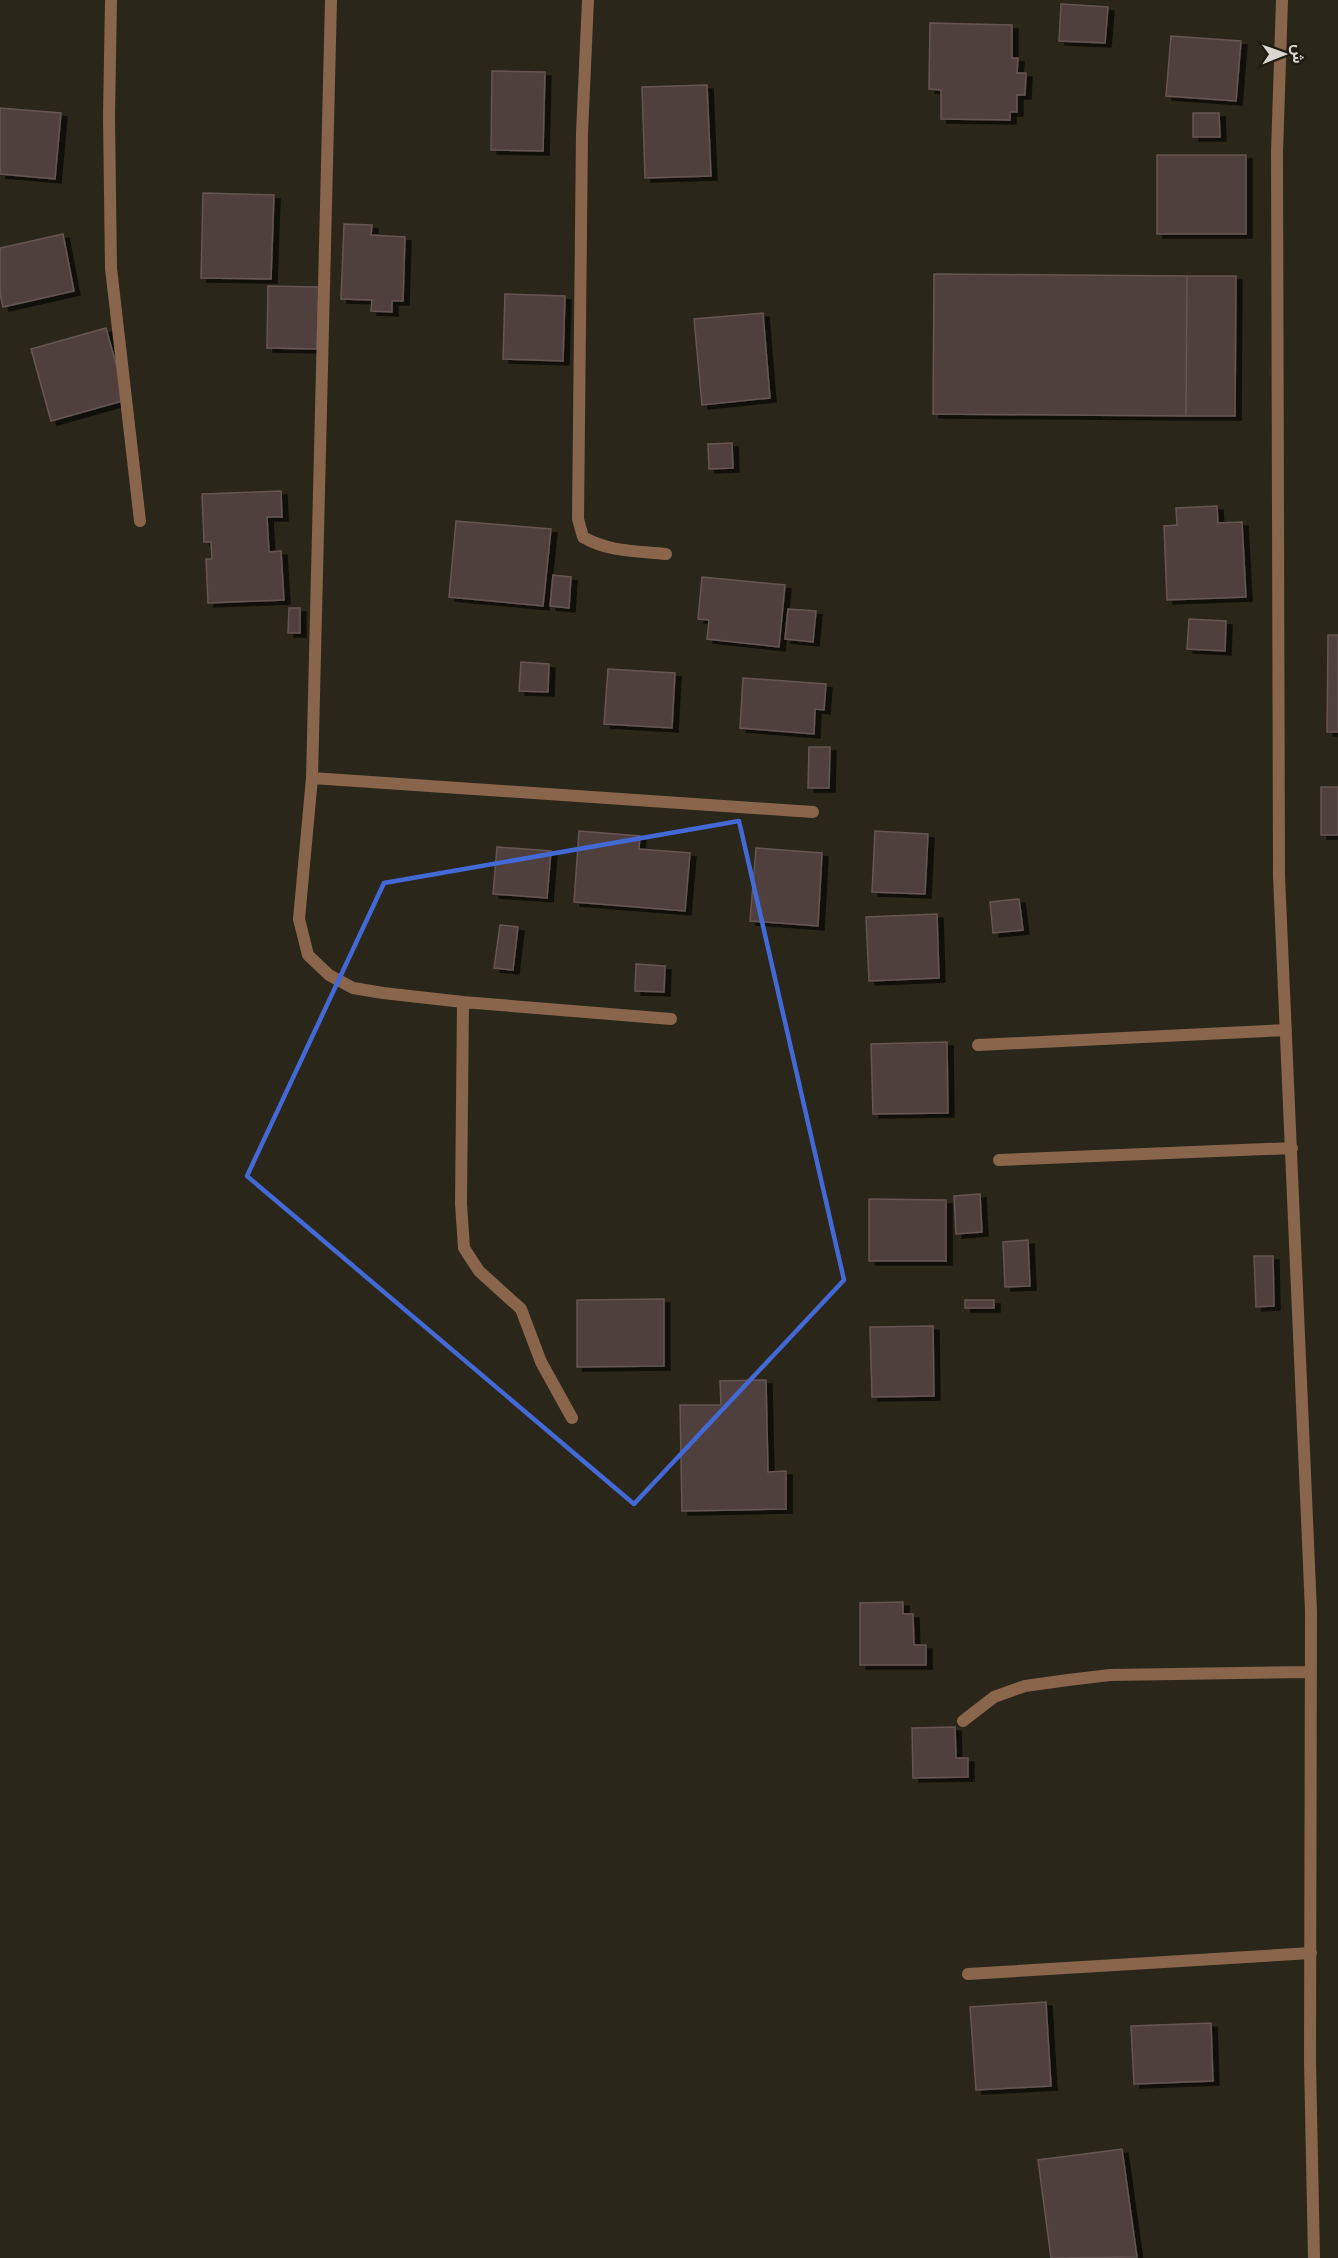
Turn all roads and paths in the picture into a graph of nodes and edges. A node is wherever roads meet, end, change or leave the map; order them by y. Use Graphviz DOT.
graph roads {
  1 [pos="111,0"];
  2 [pos="331,0"];
  3 [pos="588,0"];
  4 [pos="1282,0"];
  5 [pos="140,521"];
  6 [pos="666,554"];
  7 [pos="312,778"];
  8 [pos="813,812"];
  9 [pos="463,1002"];
  10 [pos="671,1019"];
  11 [pos="1287,1030"];
  12 [pos="978,1045"];
  13 [pos="1292,1148"];
  14 [pos="999,1160"];
  15 [pos="572,1418"];
  16 [pos="1311,1672"];
  17 [pos="963,1720"];
  18 [pos="1311,1953"];
  19 [pos="968,1974"];
  20 [pos="1314,2258"];
  1 -- 5 [label="street"];
  2 -- 7 [label="street"];
  3 -- 6 [label="street"];
  4 -- 11 [label="street"];
  7 -- 8 [label="street"];
  7 -- 9 [label="street"];
  9 -- 10 [label="street"];
  9 -- 15 [label="street"];
  11 -- 12 [label="street"];
  11 -- 13 [label="street"];
  13 -- 14 [label="street"];
  13 -- 16 [label="street"];
  16 -- 17 [label="street"];
  16 -- 18 [label="street"];
  18 -- 19 [label="street"];
  18 -- 20 [label="street"];
}
